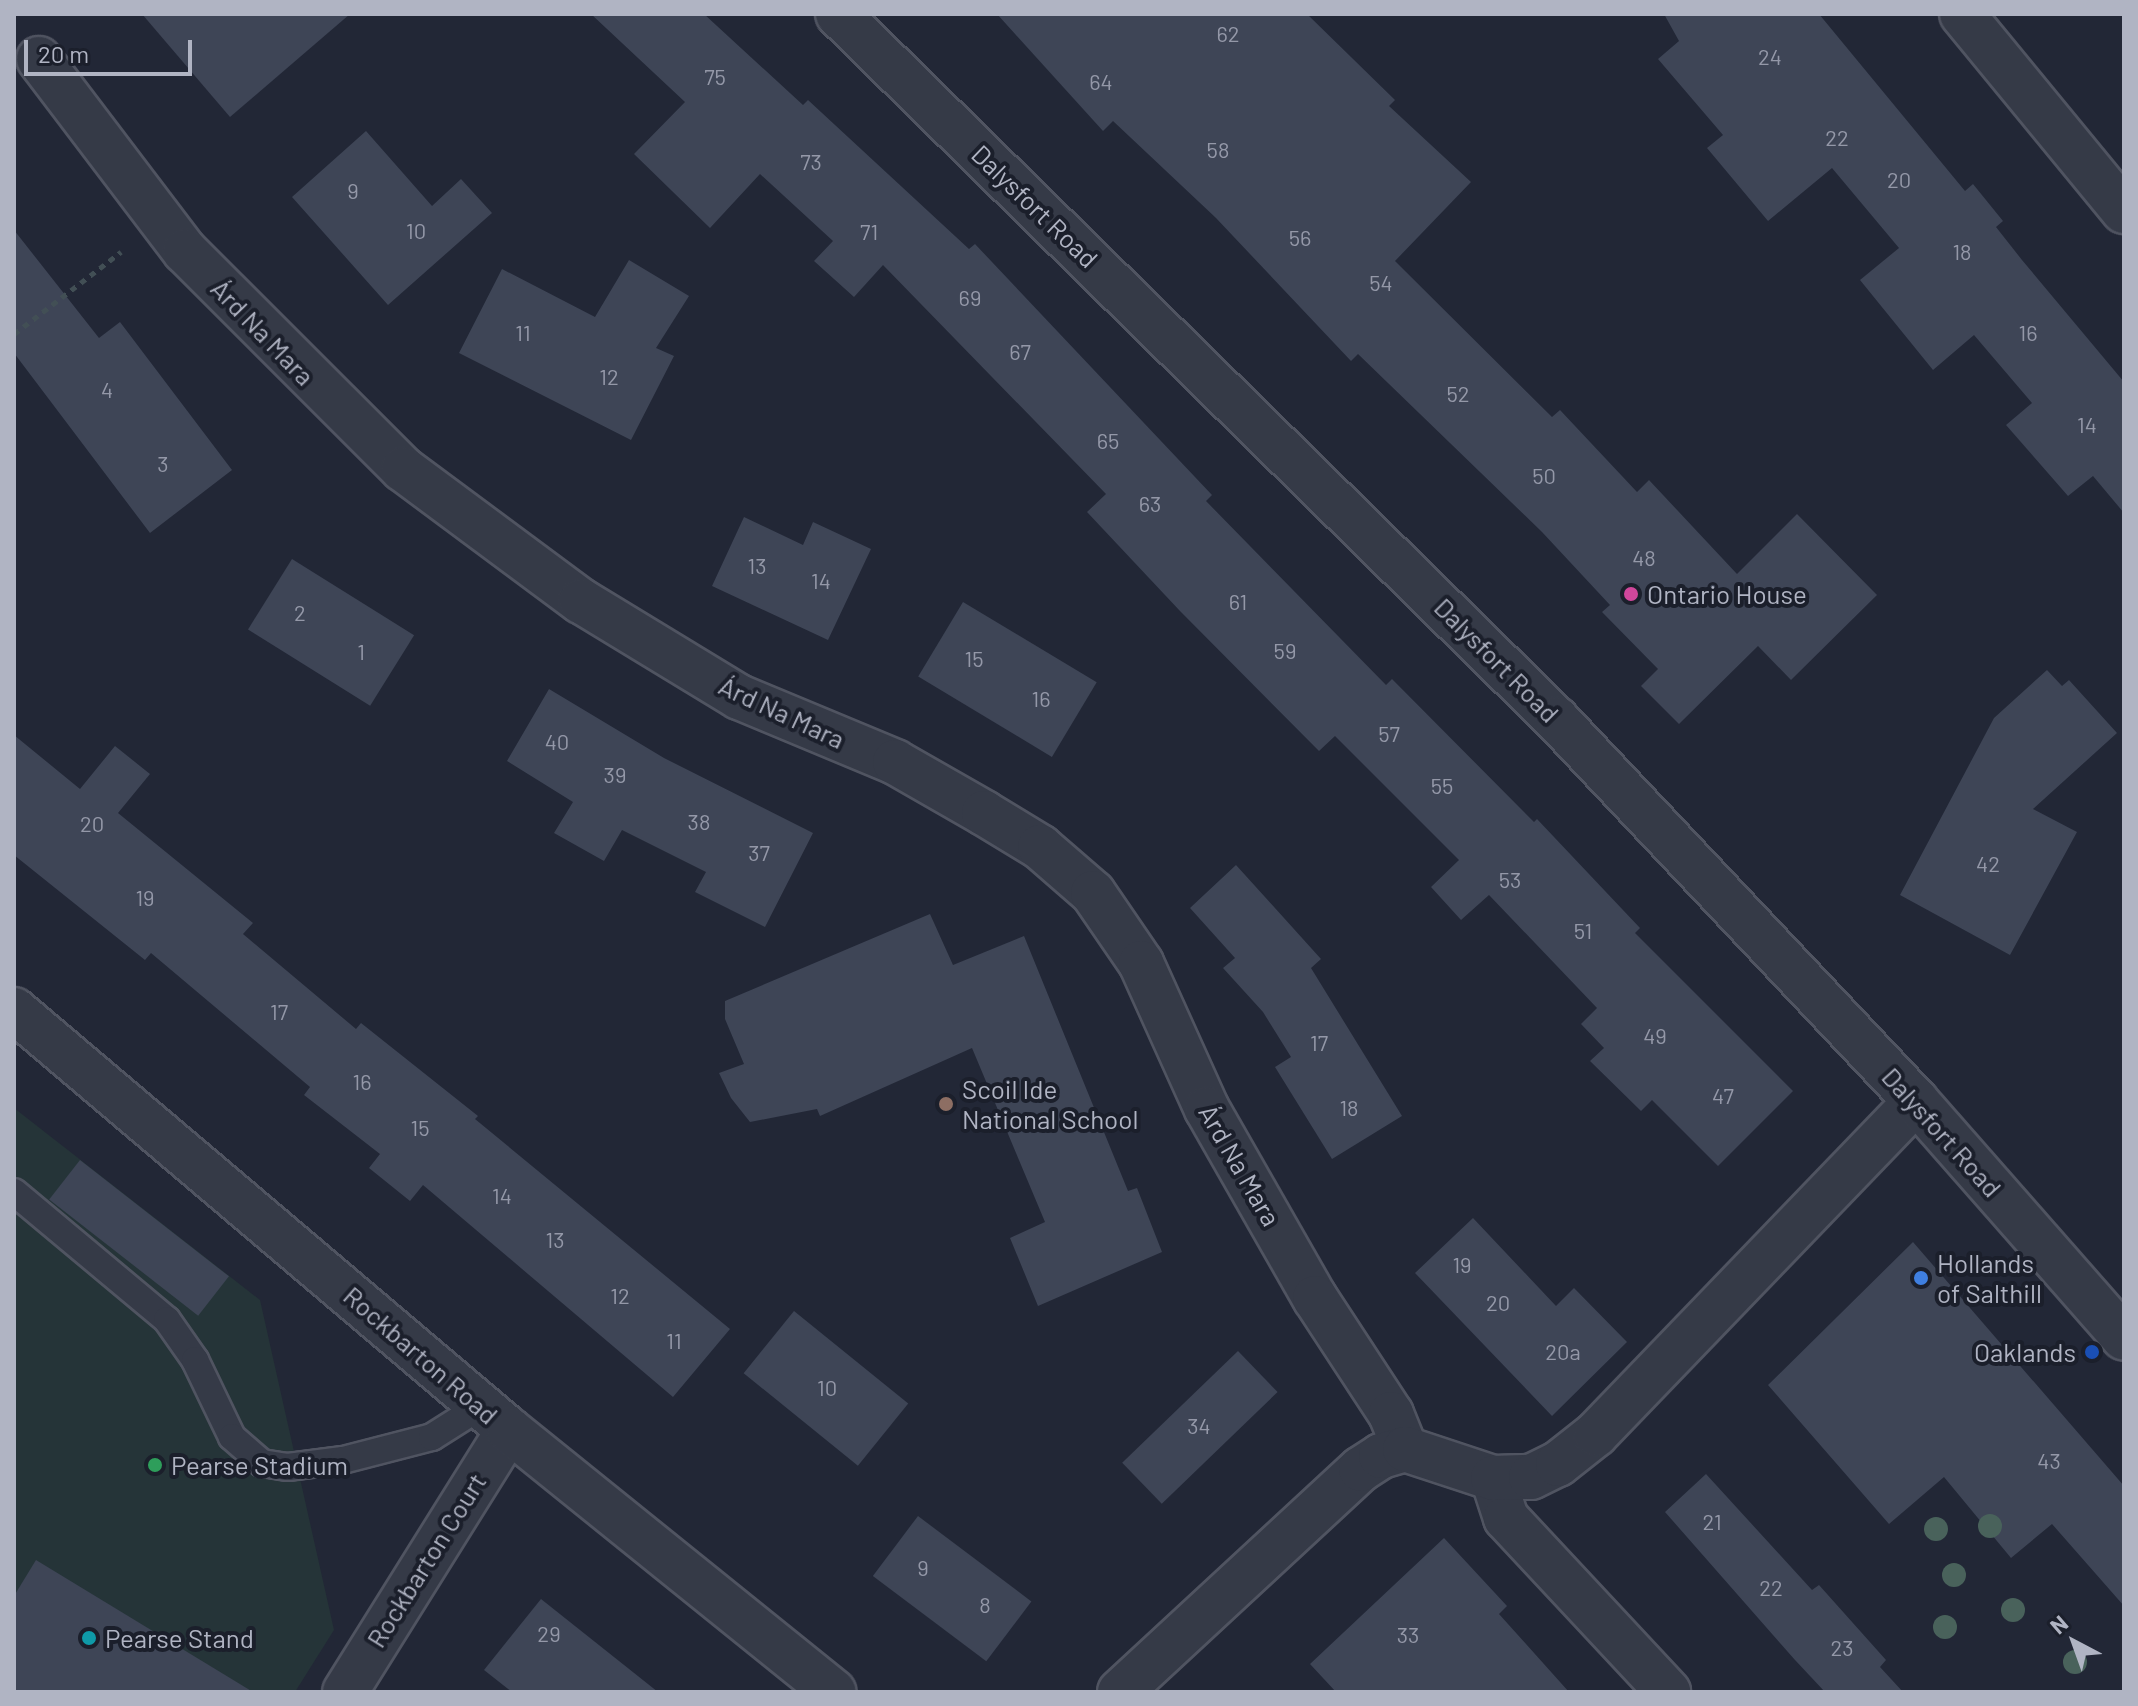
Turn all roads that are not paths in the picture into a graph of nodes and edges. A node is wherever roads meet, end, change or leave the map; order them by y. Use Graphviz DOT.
graph roads {
  1 [pos="838,14"];
  2 [pos="1962,14"];
  3 [pos="39,59"];
  4 [pos="2124,211"];
  5 [pos="14,1010"];
  6 [pos="1916,1101"];
  7 [pos="14,1192"];
  8 [pos="2124,1338"];
  9 [pos="495,1418"];
  10 [pos="1405,1449"];
  11 [pos="1493,1478"];
  12 [pos="345,1692"];
  13 [pos="834,1692"];
  14 [pos="1120,1692"];
  15 [pos="1668,1692"];
  1 -- 6 [label="street, Dalysfort Road"];
  2 -- 4 [label="street"];
  3 -- 10 [label="street, Árd Na Mara"];
  5 -- 9 [label="street, Rockbarton Road"];
  6 -- 8 [label="street, Dalysfort Road"];
  6 -- 11 [label="street"];
  7 -- 9 [label="lane"];
  9 -- 12 [label="street, Rockbarton Court"];
  9 -- 13 [label="street, Rockbarton Road"];
  10 -- 11 [label="street"];
  10 -- 14 [label="street"];
  11 -- 15 [label="street"];
}
